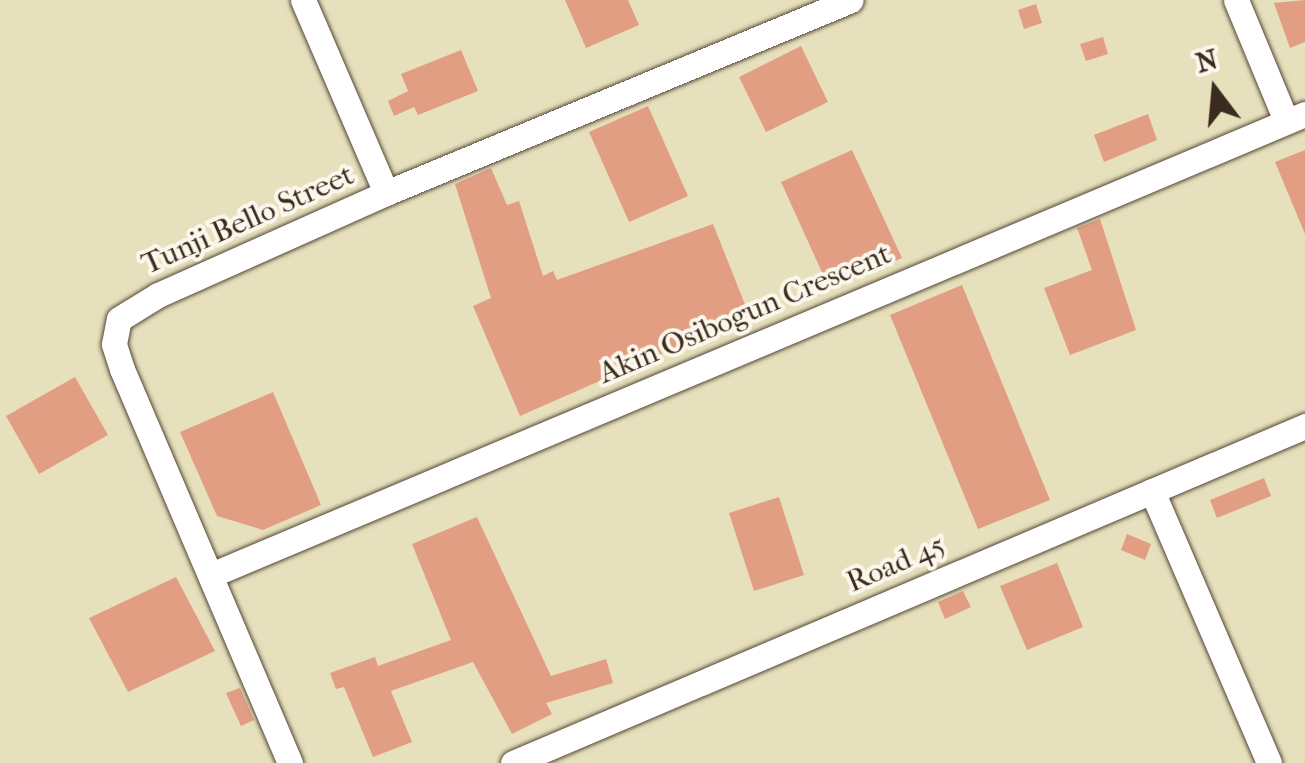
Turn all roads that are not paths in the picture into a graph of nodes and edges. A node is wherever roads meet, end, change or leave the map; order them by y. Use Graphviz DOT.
graph roads {
  1 [pos="303,0"];
  2 [pos="850,0"];
  3 [pos="1236,0"];
  4 [pos="1295,117"];
  5 [pos="386,194"];
  6 [pos="1305,426"];
  7 [pos="1152,490"];
  8 [pos="211,575"];
  9 [pos="290,763"];
  10 [pos="513,763"];
  11 [pos="1269,763"];
  1 -- 5 [label="street"];
  2 -- 5 [label="street, Tunji Bello Street"];
  3 -- 4 [label="street"];
  4 -- 8 [label="street, Akin Osibogun Crescent"];
  5 -- 8 [label="street, Tunji Bello Street"];
  6 -- 7 [label="street, Road 45"];
  7 -- 10 [label="street, Road 45"];
  7 -- 11 [label="street"];
  8 -- 9 [label="street, Tunji Bello Street"];
}
